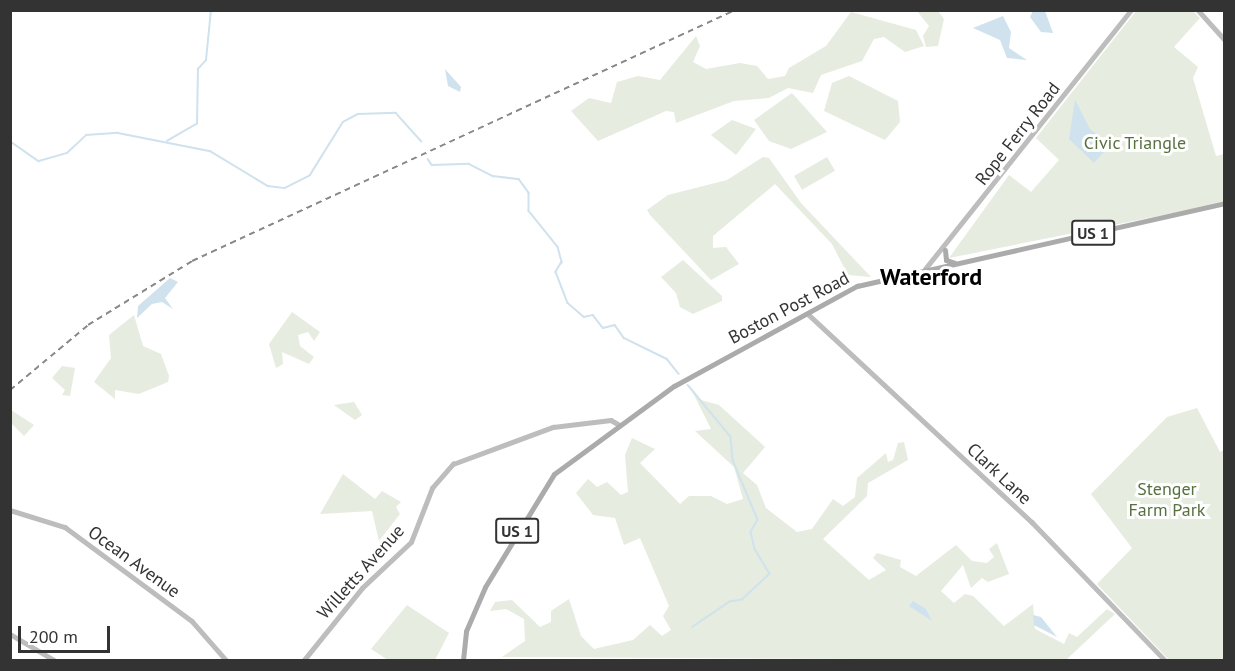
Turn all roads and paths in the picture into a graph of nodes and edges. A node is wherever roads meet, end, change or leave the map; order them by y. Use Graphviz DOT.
graph roads {
  1 [pos="1131,10"];
  2 [pos="1198,10"];
  3 [pos="1224,39"];
  4 [pos="1224,203"];
  5 [pos="945,250"];
  6 [pos="962,263"];
  7 [pos="923,271"];
  8 [pos="808,314"];
  9 [pos="618,424"];
  10 [pos="10,510"];
  11 [pos="10,634"];
  12 [pos="54,660"];
  13 [pos="226,660"];
  14 [pos="304,660"];
  15 [pos="463,660"];
  16 [pos="1166,660"];
  1 -- 5 [label="main road, Rope Ferry Road"];
  2 -- 3 [label="main road"];
  4 -- 6 [label="main road, Boston Post Road / US 1"];
  5 -- 6 [label="main road"];
  5 -- 7 [label="main road, Rope Ferry Road"];
  6 -- 7 [label="main road, Boston Post Road / US 1"];
  7 -- 8 [label="main road, Boston Post Road / US 1"];
  8 -- 9 [label="main road, Boston Post Road / US 1"];
  8 -- 16 [label="main road, Clark Lane"];
  9 -- 14 [label="main road, Willetts Avenue"];
  9 -- 15 [label="main road, Boston Post Road / US 1"];
  10 -- 13 [label="main road, Ocean Avenue"];
  11 -- 12 [label="main road"];
}
